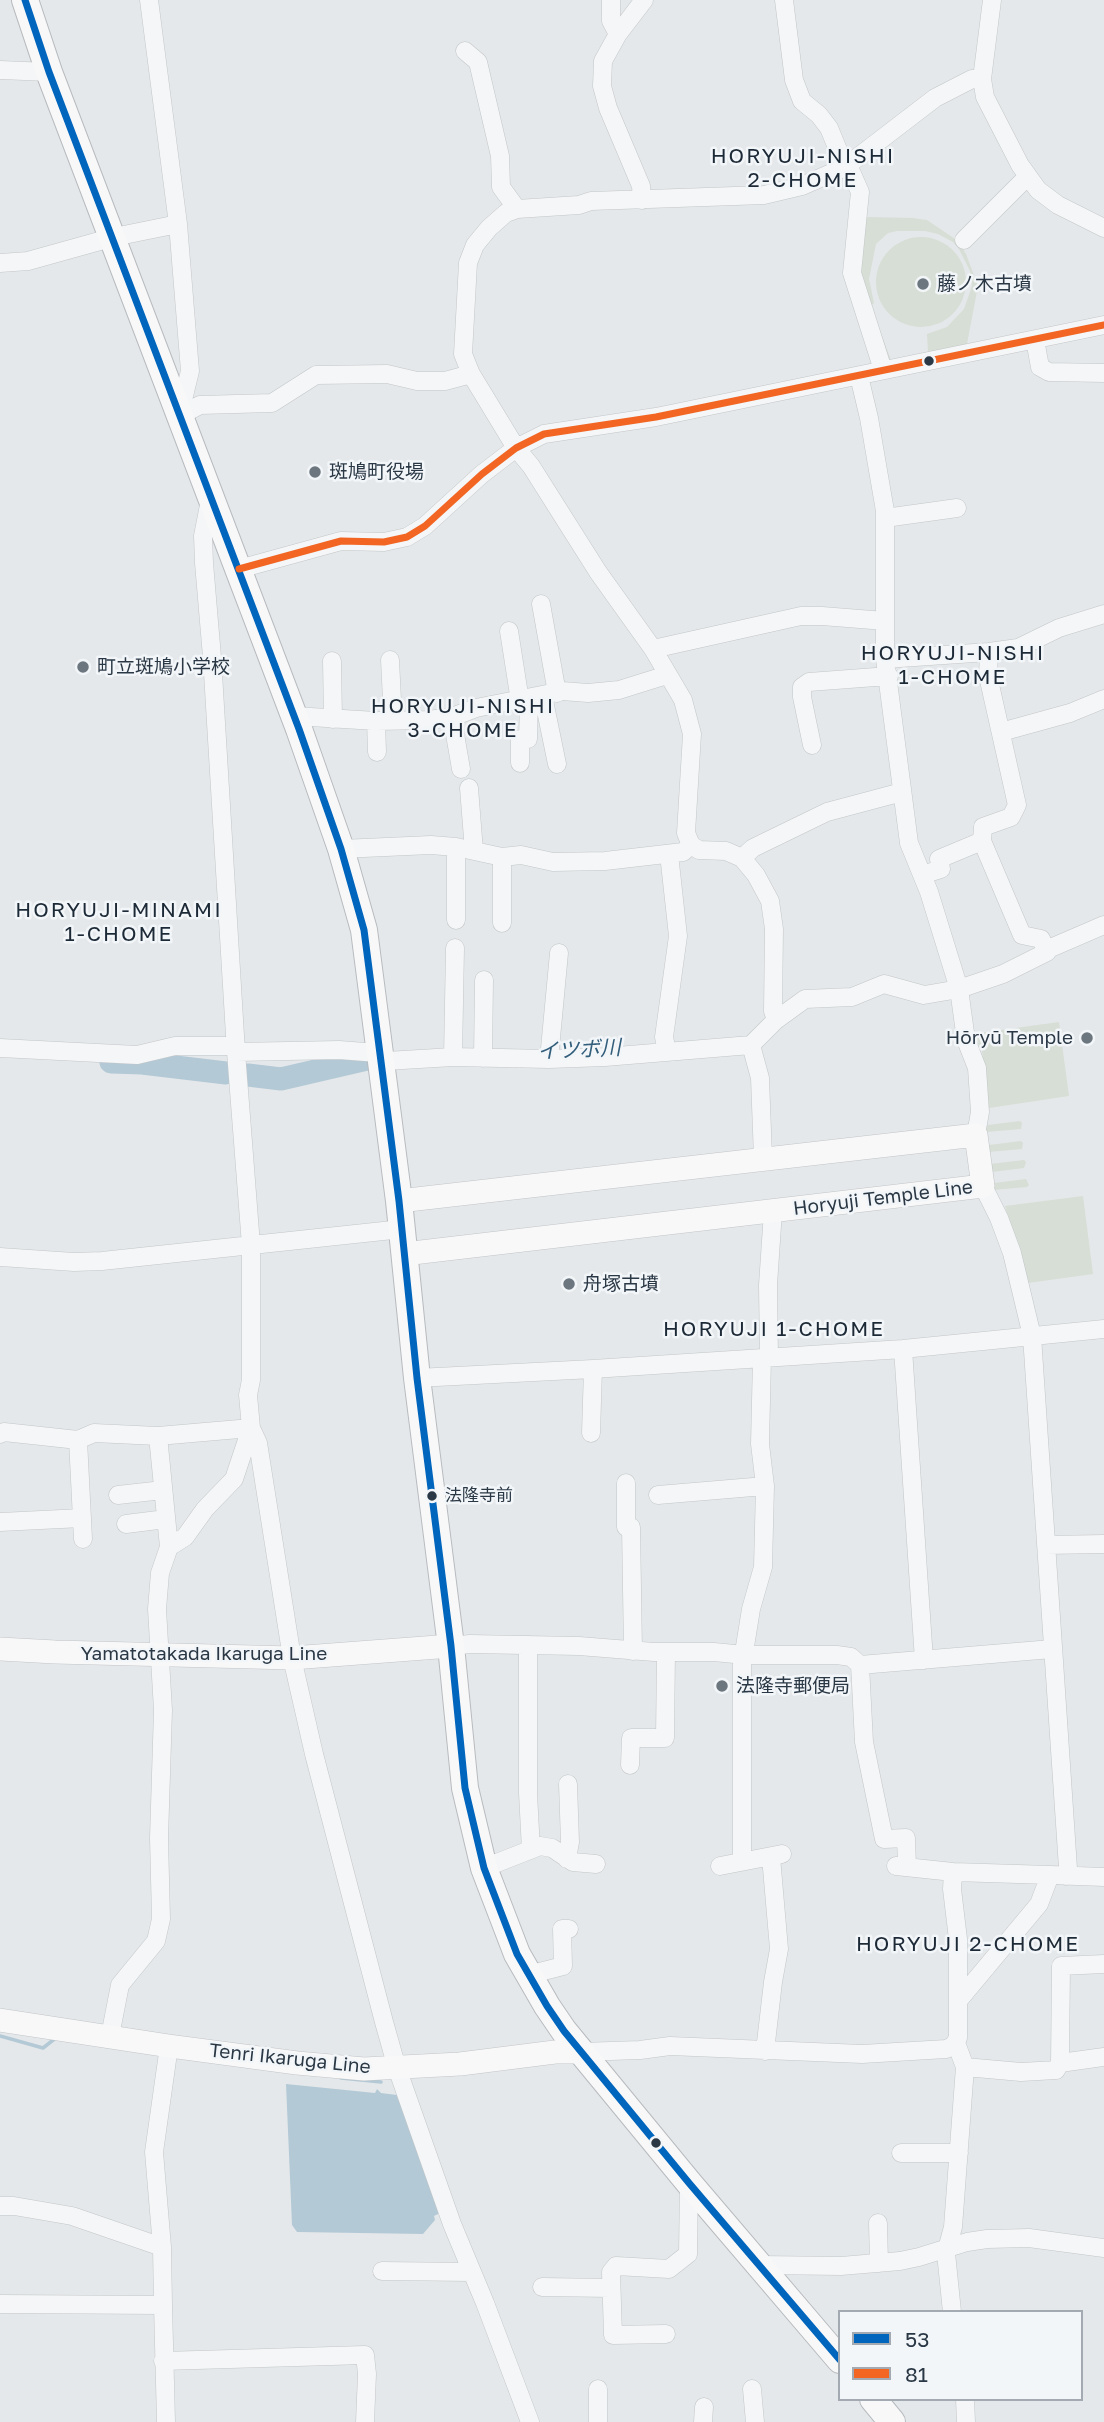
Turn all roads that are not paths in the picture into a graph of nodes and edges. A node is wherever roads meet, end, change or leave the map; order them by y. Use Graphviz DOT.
graph roads {
  1 [pos="25,0"];
  2 [pos="149,0"];
  3 [pos="611,0"];
  4 [pos="644,0"];
  5 [pos="784,0"];
  6 [pos="992,0"];
  7 [pos="618,34"];
  8 [pos="465,51"];
  9 [pos="0,71"];
  10 [pos="49,72"];
  11 [pos="982,79"];
  12 [pos="846,166"];
  13 [pos="1028,176"];
  14 [pos="642,200"];
  15 [pos="517,209"];
  16 [pos="178,224"];
  17 [pos="1104,228"];
  18 [pos="114,237"];
  19 [pos="964,240"];
  20 [pos="0,263"];
  21 [pos="1104,325"];
  22 [pos="1035,340"];
  23 [pos="883,370"];
  24 [pos="1104,373"];
  25 [pos="471,374"];
  26 [pos="859,376"];
  27 [pos="179,416"];
  28 [pos="516,448"];
  29 [pos="211,496"];
  30 [pos="957,508"];
  31 [pos="885,517"];
  32 [pos="239,569"];
  33 [pos="541,604"];
  34 [pos="1104,614"];
  35 [pos="885,621"];
  36 [pos="509,631"];
  37 [pos="653,649"];
  38 [pos="989,652"];
  39 [pos="390,660"];
  40 [pos="332,661"];
  41 [pos="887,667"];
  42 [pos="667,676"];
  43 [pos="537,697"];
  44 [pos="1104,699"];
  45 [pos="294,716"];
  46 [pos="452,717"];
  47 [pos="333,719"];
  48 [pos="384,720"];
  49 [pos="1001,732"];
  50 [pos="812,746"];
  51 [pos="377,752"];
  52 [pos="520,763"];
  53 [pos="557,764"];
  54 [pos="461,769"];
  55 [pos="469,788"];
  56 [pos="902,792"];
  57 [pos="982,841"];
  58 [pos="691,845"];
  59 [pos="456,847"];
  60 [pos="341,849"];
  61 [pos="474,851"];
  62 [pos="669,854"];
  63 [pos="502,857"];
  64 [pos="742,858"];
  65 [pos="922,876"];
  66 [pos="456,920"];
  67 [pos="502,923"];
  68 [pos="1104,925"];
  69 [pos="455,947"];
  70 [pos="1046,950"];
  71 [pos="559,953"];
  72 [pos="484,980"];
  73 [pos="959,989"];
  74 [pos="776,1020"];
  75 [pos="751,1045"];
  76 [pos="0,1048"];
  77 [pos="666,1048"];
  78 [pos="235,1049"];
  79 [pos="453,1054"];
  80 [pos="483,1054"];
  81 [pos="550,1054"];
  82 [pos="382,1057"];
  83 [pos="976,1135"];
  84 [pos="764,1158"];
  85 [pos="983,1186"];
  86 [pos="399,1201"];
  87 [pos="773,1211"];
  88 [pos="403,1242"];
  89 [pos="251,1245"];
  90 [pos="0,1257"];
  91 [pos="1104,1329"];
  92 [pos="1032,1336"];
  93 [pos="903,1349"];
  94 [pos="766,1358"];
  95 [pos="593,1369"];
  96 [pos="417,1378"];
  97 [pos="251,1428"];
  98 [pos="591,1433"];
  99 [pos="0,1434"];
  100 [pos="158,1436"];
  101 [pos="78,1440"];
  102 [pos="626,1483"];
  103 [pos="765,1486"];
  104 [pos="163,1490"];
  105 [pos="118,1495"];
  106 [pos="658,1495"];
  107 [pos="82,1518"];
  108 [pos="166,1520"];
  109 [pos="0,1522"];
  110 [pos="126,1524"];
  111 [pos="83,1539"];
  112 [pos="1104,1544"];
  113 [pos="1046,1545"];
  114 [pos="169,1547"];
  115 [pos="528,1645"];
  116 [pos="451,1646"];
  117 [pos="0,1649"];
  118 [pos="1052,1649"];
  119 [pos="633,1651"];
  120 [pos="666,1652"];
  121 [pos="160,1655"];
  122 [pos="744,1655"];
  123 [pos="292,1658"];
  124 [pos="925,1660"];
  125 [pos="860,1665"];
  126 [pos="630,1765"];
  127 [pos="568,1784"];
  128 [pos="531,1850"];
  129 [pos="567,1859"];
  130 [pos="741,1860"];
  131 [pos="596,1864"];
  132 [pos="720,1866"];
  133 [pos="484,1868"];
  134 [pos="953,1872"];
  135 [pos="1063,1874"];
  136 [pos="1104,1877"];
  137 [pos="569,1929"];
  138 [pos="1104,1964"];
  139 [pos="528,1975"];
  140 [pos="958,2001"];
  141 [pos="0,2020"];
  142 [pos="110,2036"];
  143 [pos="956,2043"];
  144 [pos="168,2051"];
  145 [pos="765,2051"];
  146 [pos="581,2052"];
  147 [pos="1104,2057"];
  148 [pos="1060,2063"];
  149 [pos="965,2067"];
  150 [pos="397,2068"];
  151 [pos="959,2153"];
  152 [pos="901,2154"];
  153 [pos="689,2183"];
  154 [pos="0,2206"];
  155 [pos="878,2223"];
  156 [pos="162,2247"];
  157 [pos="948,2247"];
  158 [pos="1104,2248"];
  159 [pos="879,2263"];
  160 [pos="760,2265"];
  161 [pos="382,2271"];
  162 [pos="472,2272"];
  163 [pos="542,2287"];
  164 [pos="611,2288"];
  165 [pos="0,2304"];
  166 [pos="163,2305"];
  167 [pos="952,2310"];
  168 [pos="667,2334"];
  169 [pos="838,2358"];
  170 [pos="163,2361"];
  171 [pos="598,2389"];
  172 [pos="752,2389"];
  173 [pos="875,2401"];
  174 [pos="965,2401"];
  175 [pos="166,2422"];
  176 [pos="365,2422"];
  177 [pos="530,2422"];
  178 [pos="598,2422"];
  179 [pos="755,2422"];
  180 [pos="892,2422"];
  181 [pos="966,2422"];
  1 -- 10 [label="highway"];
  2 -- 16 [label="street"];
  3 -- 7 [label="street"];
  4 -- 7 [label="street"];
  5 -- 12 [label="street"];
  6 -- 11 [label="street"];
  7 -- 14 [label="street"];
  8 -- 15 [label="street"];
  9 -- 10 [label="street"];
  10 -- 18 [label="highway"];
  11 -- 12 [label="street"];
  11 -- 13 [label="street"];
  12 -- 14 [label="street"];
  12 -- 23 [label="street"];
  13 -- 17 [label="street"];
  13 -- 19 [label="street"];
  14 -- 15 [label="street"];
  15 -- 25 [label="street"];
  16 -- 18 [label="street"];
  16 -- 27 [label="street"];
  18 -- 20 [label="street"];
  18 -- 27 [label="highway"];
  21 -- 22 [label="street"];
  22 -- 23 [label="street"];
  22 -- 24 [label="street"];
  23 -- 26 [label="street"];
  25 -- 27 [label="street"];
  25 -- 28 [label="street"];
  26 -- 28 [label="street"];
  26 -- 31 [label="street"];
  27 -- 29 [label="highway"];
  28 -- 32 [label="street"];
  28 -- 37 [label="street"];
  29 -- 32 [label="highway"];
  29 -- 78 [label="street"];
  30 -- 31 [label="street"];
  31 -- 35 [label="street"];
  32 -- 45 [label="highway"];
  33 -- 43 [label="street"];
  34 -- 38 [label="street"];
  35 -- 37 [label="street"];
  35 -- 41 [label="street"];
  36 -- 43 [label="street"];
  37 -- 42 [label="street"];
  38 -- 41 [label="street"];
  38 -- 49 [label="street"];
  39 -- 48 [label="street"];
  40 -- 47 [label="street"];
  41 -- 50 [label="street"];
  41 -- 56 [label="street"];
  42 -- 43 [label="street"];
  42 -- 58 [label="street"];
  43 -- 46 [label="street"];
  43 -- 52 [label="street"];
  43 -- 53 [label="street"];
  44 -- 49 [label="street"];
  45 -- 47 [label="street"];
  45 -- 60 [label="highway"];
  46 -- 48 [label="street"];
  46 -- 54 [label="street"];
  47 -- 48 [label="street"];
  48 -- 51 [label="street"];
  49 -- 57 [label="street"];
  55 -- 61 [label="street"];
  56 -- 64 [label="street"];
  56 -- 65 [label="street"];
  57 -- 65 [label="street"];
  57 -- 70 [label="street"];
  58 -- 62 [label="street"];
  58 -- 64 [label="street"];
  59 -- 60 [label="street"];
  59 -- 61 [label="street"];
  59 -- 66 [label="street"];
  60 -- 82 [label="highway"];
  61 -- 63 [label="street"];
  62 -- 63 [label="street"];
  62 -- 77 [label="street"];
  63 -- 67 [label="street"];
  64 -- 74 [label="street"];
  65 -- 73 [label="street"];
  68 -- 70 [label="street"];
  69 -- 79 [label="street"];
  70 -- 73 [label="street"];
  71 -- 81 [label="street"];
  72 -- 80 [label="street"];
  73 -- 74 [label="street"];
  73 -- 83 [label="street"];
  74 -- 75 [label="street"];
  75 -- 77 [label="street"];
  75 -- 84 [label="street"];
  76 -- 78 [label="street"];
  77 -- 81 [label="street"];
  78 -- 82 [label="street"];
  78 -- 89 [label="street"];
  79 -- 80 [label="street"];
  79 -- 82 [label="street"];
  80 -- 81 [label="street"];
  82 -- 86 [label="highway"];
  83 -- 84 [label="main road"];
  83 -- 85 [label="main road, Horyuji Temple Line"];
  84 -- 86 [label="main road"];
  85 -- 87 [label="main road, Horyuji Temple Line"];
  85 -- 92 [label="street"];
  86 -- 88 [label="highway"];
  87 -- 88 [label="main road, Horyuji Temple Line"];
  87 -- 94 [label="street"];
  88 -- 89 [label="street"];
  88 -- 96 [label="highway"];
  89 -- 90 [label="street"];
  89 -- 97 [label="street"];
  91 -- 92 [label="street"];
  92 -- 93 [label="street"];
  92 -- 113 [label="street"];
  93 -- 94 [label="street"];
  93 -- 124 [label="street"];
  94 -- 95 [label="street"];
  94 -- 103 [label="street"];
  95 -- 96 [label="street"];
  95 -- 98 [label="street"];
  96 -- 116 [label="highway"];
  97 -- 100 [label="street"];
  97 -- 114 [label="street"];
  97 -- 123 [label="street"];
  99 -- 101 [label="street"];
  100 -- 101 [label="street"];
  100 -- 104 [label="street"];
  101 -- 107 [label="street"];
  102 -- 119 [label="street"];
  103 -- 106 [label="street"];
  103 -- 122 [label="street"];
  104 -- 105 [label="street"];
  104 -- 108 [label="street"];
  107 -- 109 [label="street"];
  107 -- 111 [label="street"];
  108 -- 110 [label="street"];
  108 -- 114 [label="street"];
  112 -- 113 [label="street"];
  113 -- 118 [label="street"];
  114 -- 121 [label="street"];
  115 -- 116 [label="street"];
  115 -- 119 [label="street"];
  115 -- 128 [label="street"];
  116 -- 123 [label="main road, Yamatotakada Ikaruga Line"];
  116 -- 133 [label="highway"];
  117 -- 121 [label="main road, Yamatotakada Ikaruga Line"];
  118 -- 124 [label="street"];
  118 -- 135 [label="street"];
  119 -- 120 [label="street"];
  120 -- 122 [label="street"];
  120 -- 126 [label="street"];
  121 -- 123 [label="main road, Yamatotakada Ikaruga Line"];
  121 -- 142 [label="street"];
  122 -- 125 [label="street"];
  122 -- 130 [label="street"];
  123 -- 150 [label="street"];
  124 -- 125 [label="street"];
  125 -- 134 [label="street"];
  127 -- 129 [label="street"];
  128 -- 129 [label="street"];
  128 -- 133 [label="street"];
  129 -- 131 [label="street"];
  130 -- 132 [label="street"];
  130 -- 145 [label="street"];
  133 -- 139 [label="highway"];
  134 -- 135 [label="street"];
  134 -- 140 [label="street"];
  135 -- 136 [label="street"];
  135 -- 140 [label="street"];
  137 -- 139 [label="street"];
  138 -- 148 [label="street"];
  139 -- 146 [label="highway"];
  140 -- 143 [label="street"];
  141 -- 142 [label="main road, Tenri Ikaruga Line"];
  142 -- 144 [label="main road, Tenri Ikaruga Line"];
  143 -- 145 [label="street"];
  143 -- 149 [label="street"];
  144 -- 150 [label="main road, Tenri Ikaruga Line"];
  144 -- 156 [label="street"];
  145 -- 146 [label="street"];
  146 -- 150 [label="main road, Tenri Ikaruga Line"];
  146 -- 153 [label="highway"];
  147 -- 148 [label="street"];
  148 -- 149 [label="street"];
  149 -- 151 [label="street"];
  150 -- 162 [label="street"];
  151 -- 152 [label="street"];
  151 -- 157 [label="street"];
  153 -- 160 [label="highway"];
  153 -- 164 [label="street"];
  154 -- 156 [label="street"];
  155 -- 159 [label="street"];
  156 -- 166 [label="street"];
  157 -- 158 [label="street"];
  157 -- 159 [label="street"];
  157 -- 167 [label="street"];
  159 -- 160 [label="street"];
  160 -- 169 [label="highway"];
  161 -- 162 [label="street"];
  162 -- 177 [label="street"];
  163 -- 164 [label="street"];
  164 -- 168 [label="street"];
  165 -- 166 [label="street"];
  166 -- 170 [label="street"];
  170 -- 175 [label="street"];
  170 -- 176 [label="street"];
  171 -- 178 [label="street"];
  172 -- 179 [label="street"];
  173 -- 180 [label="highway"];
  174 -- 181 [label="street"];
}
